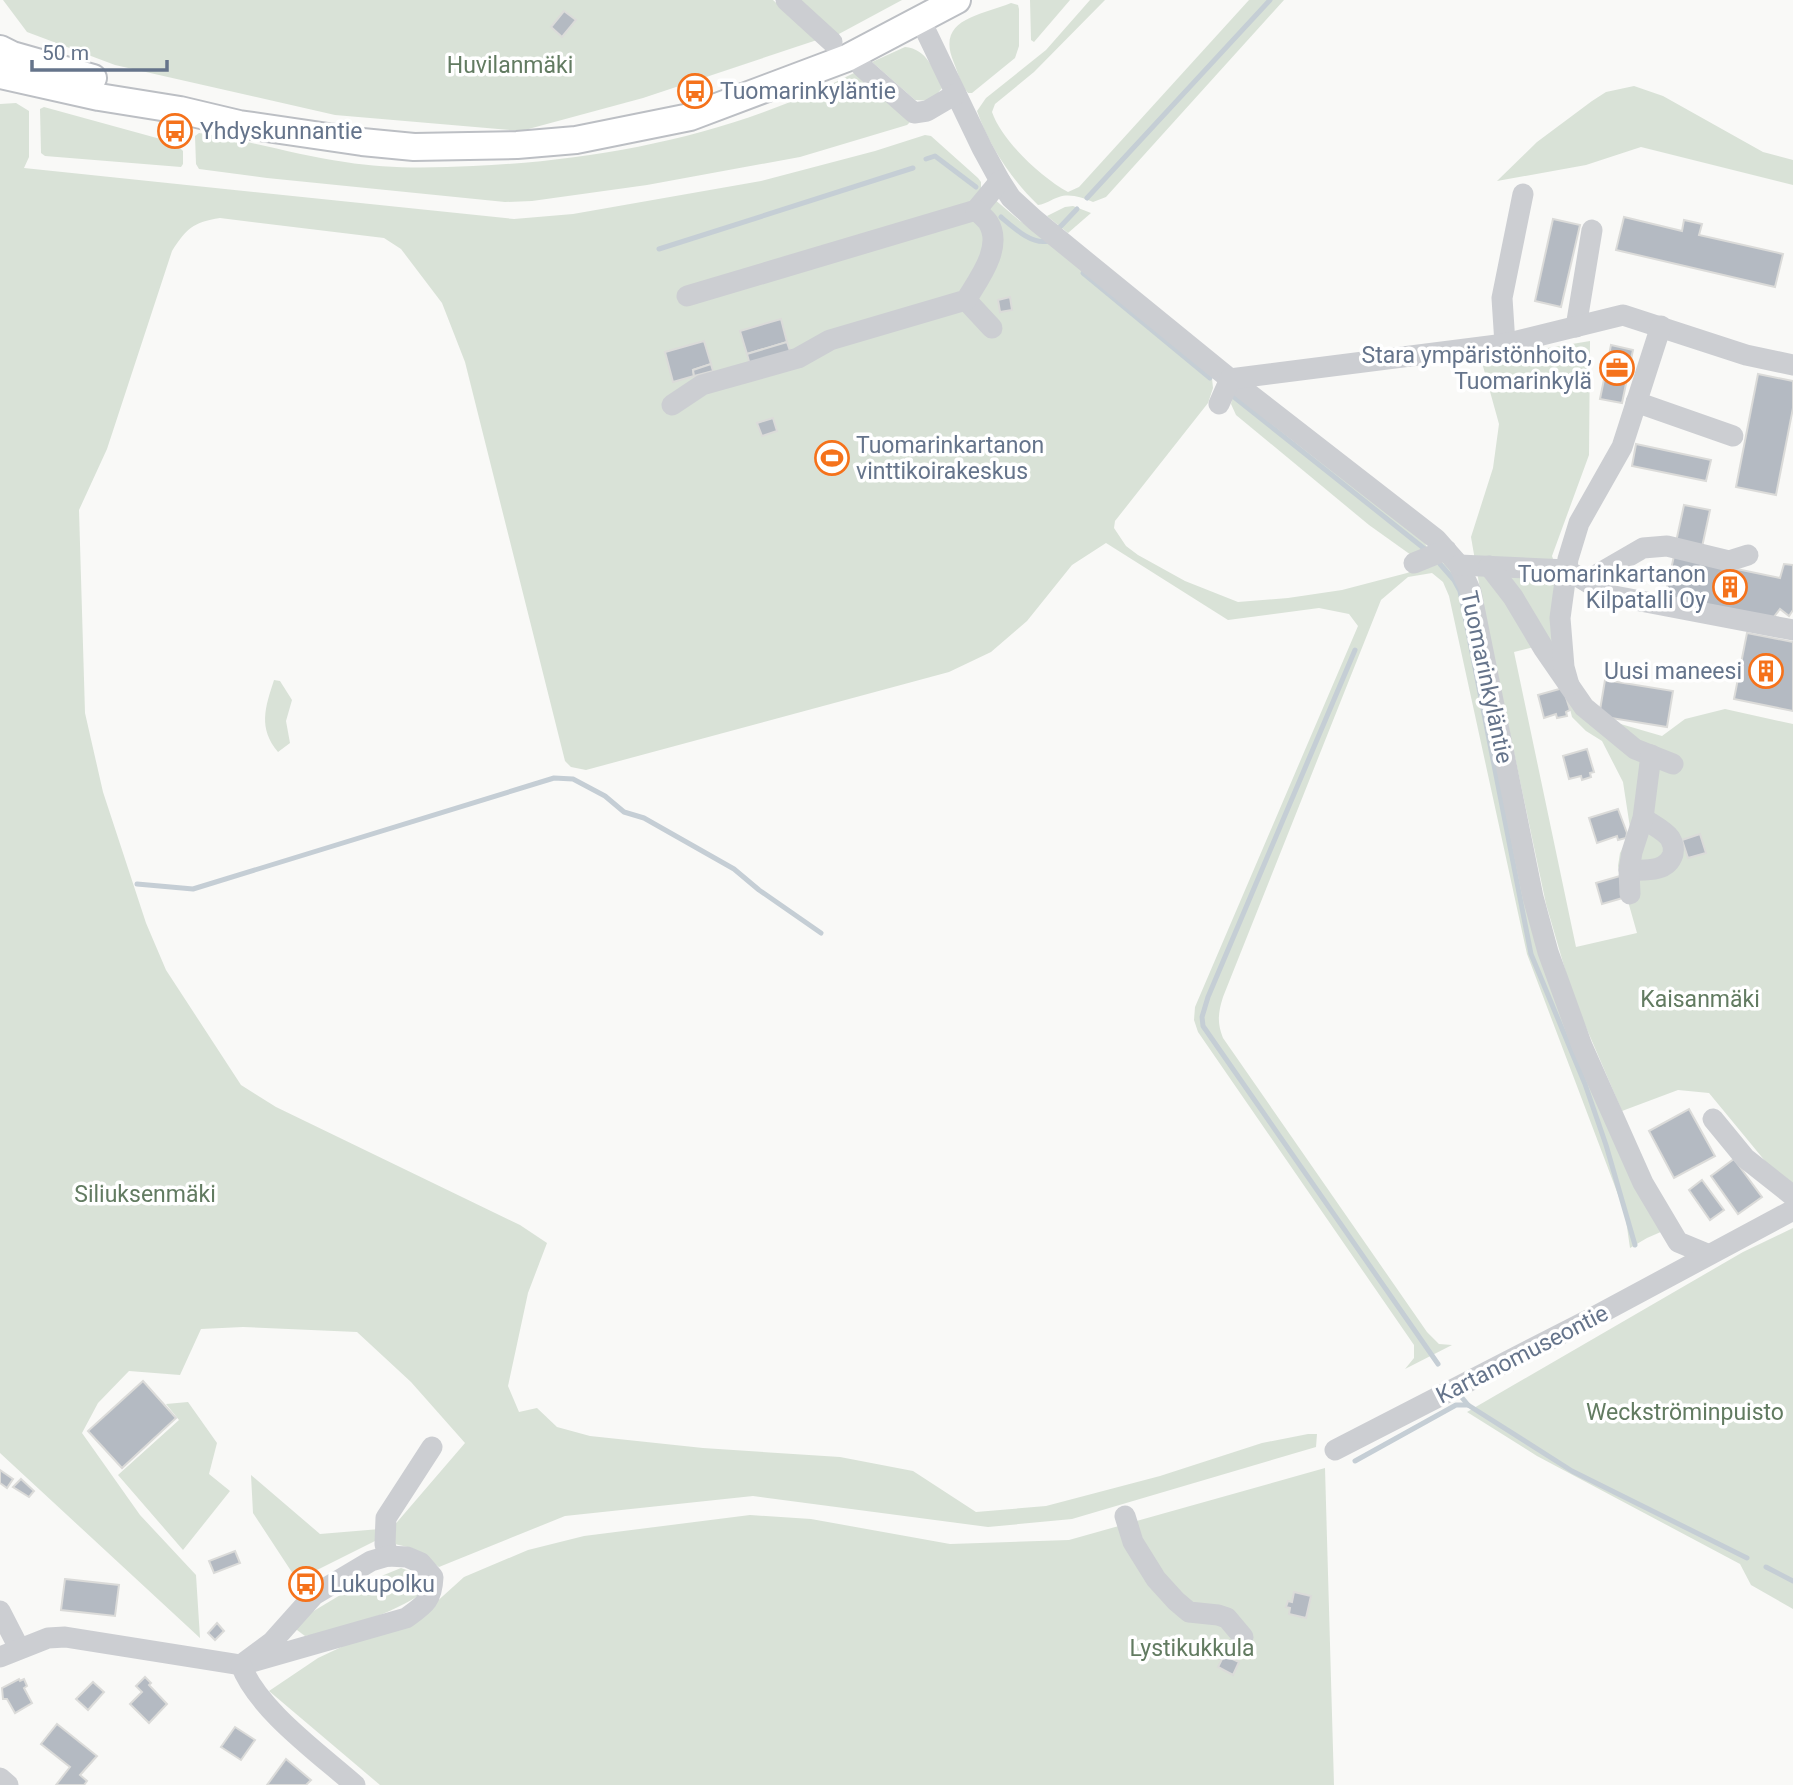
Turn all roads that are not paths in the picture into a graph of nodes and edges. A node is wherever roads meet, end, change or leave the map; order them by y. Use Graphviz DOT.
graph roads {
  1 [pos="786,0"];
  2 [pos="957,0"];
  3 [pos="920,19"];
  4 [pos="832,41"];
  5 [pos="0,50"];
  6 [pos="863,67"];
  7 [pos="0,75"];
  8 [pos="956,94"];
  9 [pos="180,110"];
  10 [pos="1000,181"];
  11 [pos="1522,194"];
  12 [pos="976,210"];
  13 [pos="1592,230"];
  14 [pos="687,296"];
  15 [pos="966,300"];
  16 [pos="1661,326"];
  17 [pos="1576,327"];
  18 [pos="992,328"];
  19 [pos="1505,344"];
  20 [pos="1793,365"];
  21 [pos="1230,379"];
  22 [pos="1636,402"];
  23 [pos="1219,404"];
  24 [pos="672,405"];
  25 [pos="1733,436"];
  26 [pos="1748,555"];
  27 [pos="1452,557"];
  28 [pos="1414,563"];
  29 [pos="1489,566"];
  30 [pos="1567,569"];
  31 [pos="1586,581"];
  32 [pos="1793,631"];
  33 [pos="1569,685"];
  34 [pos="1651,755"];
  35 [pos="1673,764"];
  36 [pos="1643,818"];
  37 [pos="1629,870"];
  38 [pos="1630,894"];
  39 [pos="1713,1119"];
  40 [pos="1793,1196"];
  41 [pos="1793,1210"];
  42 [pos="1707,1254"];
  43 [pos="432,1447"];
  44 [pos="1335,1450"];
  45 [pos="1125,1516"];
  46 [pos="388,1556"];
  47 [pos="0,1611"];
  48 [pos="1244,1637"];
  49 [pos="10,1652"];
  50 [pos="242,1665"];
  51 [pos="0,1778"];
  52 [pos="8,1785"];
  53 [pos="355,1785"];
  1 -- 4 [label="street"];
  2 -- 3 [label="main road"];
  3 -- 8 [label="street, Tuomarinkyläntie"];
  3 -- 9 [label="main road"];
  5 -- 9 [label="main road"];
  6 -- 8 [label="street"];
  7 -- 9 [label="main road"];
  8 -- 10 [label="street, Tuomarinkyläntie"];
  10 -- 12 [label="street"];
  10 -- 21 [label="street, Tuomarinkyläntie"];
  11 -- 19 [label="street"];
  12 -- 14 [label="street"];
  12 -- 15 [label="street"];
  13 -- 17 [label="street"];
  15 -- 18 [label="street"];
  15 -- 24 [label="street"];
  16 -- 17 [label="street"];
  16 -- 20 [label="street"];
  16 -- 22 [label="street"];
  17 -- 19 [label="street"];
  19 -- 21 [label="street"];
  21 -- 23 [label="street"];
  21 -- 27 [label="street, Tuomarinkyläntie"];
  22 -- 25 [label="street"];
  22 -- 30 [label="street"];
  26 -- 31 [label="street"];
  27 -- 28 [label="street"];
  27 -- 29 [label="street"];
  27 -- 42 [label="street, Tuomarinkyläntie"];
  29 -- 30 [label="street"];
  29 -- 33 [label="street"];
  30 -- 31 [label="street"];
  30 -- 33 [label="street"];
  31 -- 32 [label="street"];
  33 -- 34 [label="street"];
  34 -- 35 [label="street"];
  34 -- 36 [label="street"];
  36 -- 37 [label="street"];
  36 -- 37 [label="street"];
  37 -- 38 [label="street"];
  39 -- 40 [label="street"];
  41 -- 42 [label="street"];
  42 -- 44 [label="street, Kartanomuseontie"];
  43 -- 46 [label="street"];
  45 -- 48 [label="street"];
  46 -- 50 [label="street"];
  46 -- 50 [label="street"];
  47 -- 49 [label="street"];
  49 -- 50 [label="street"];
  50 -- 53 [label="street"];
  51 -- 52 [label="street"];
}
